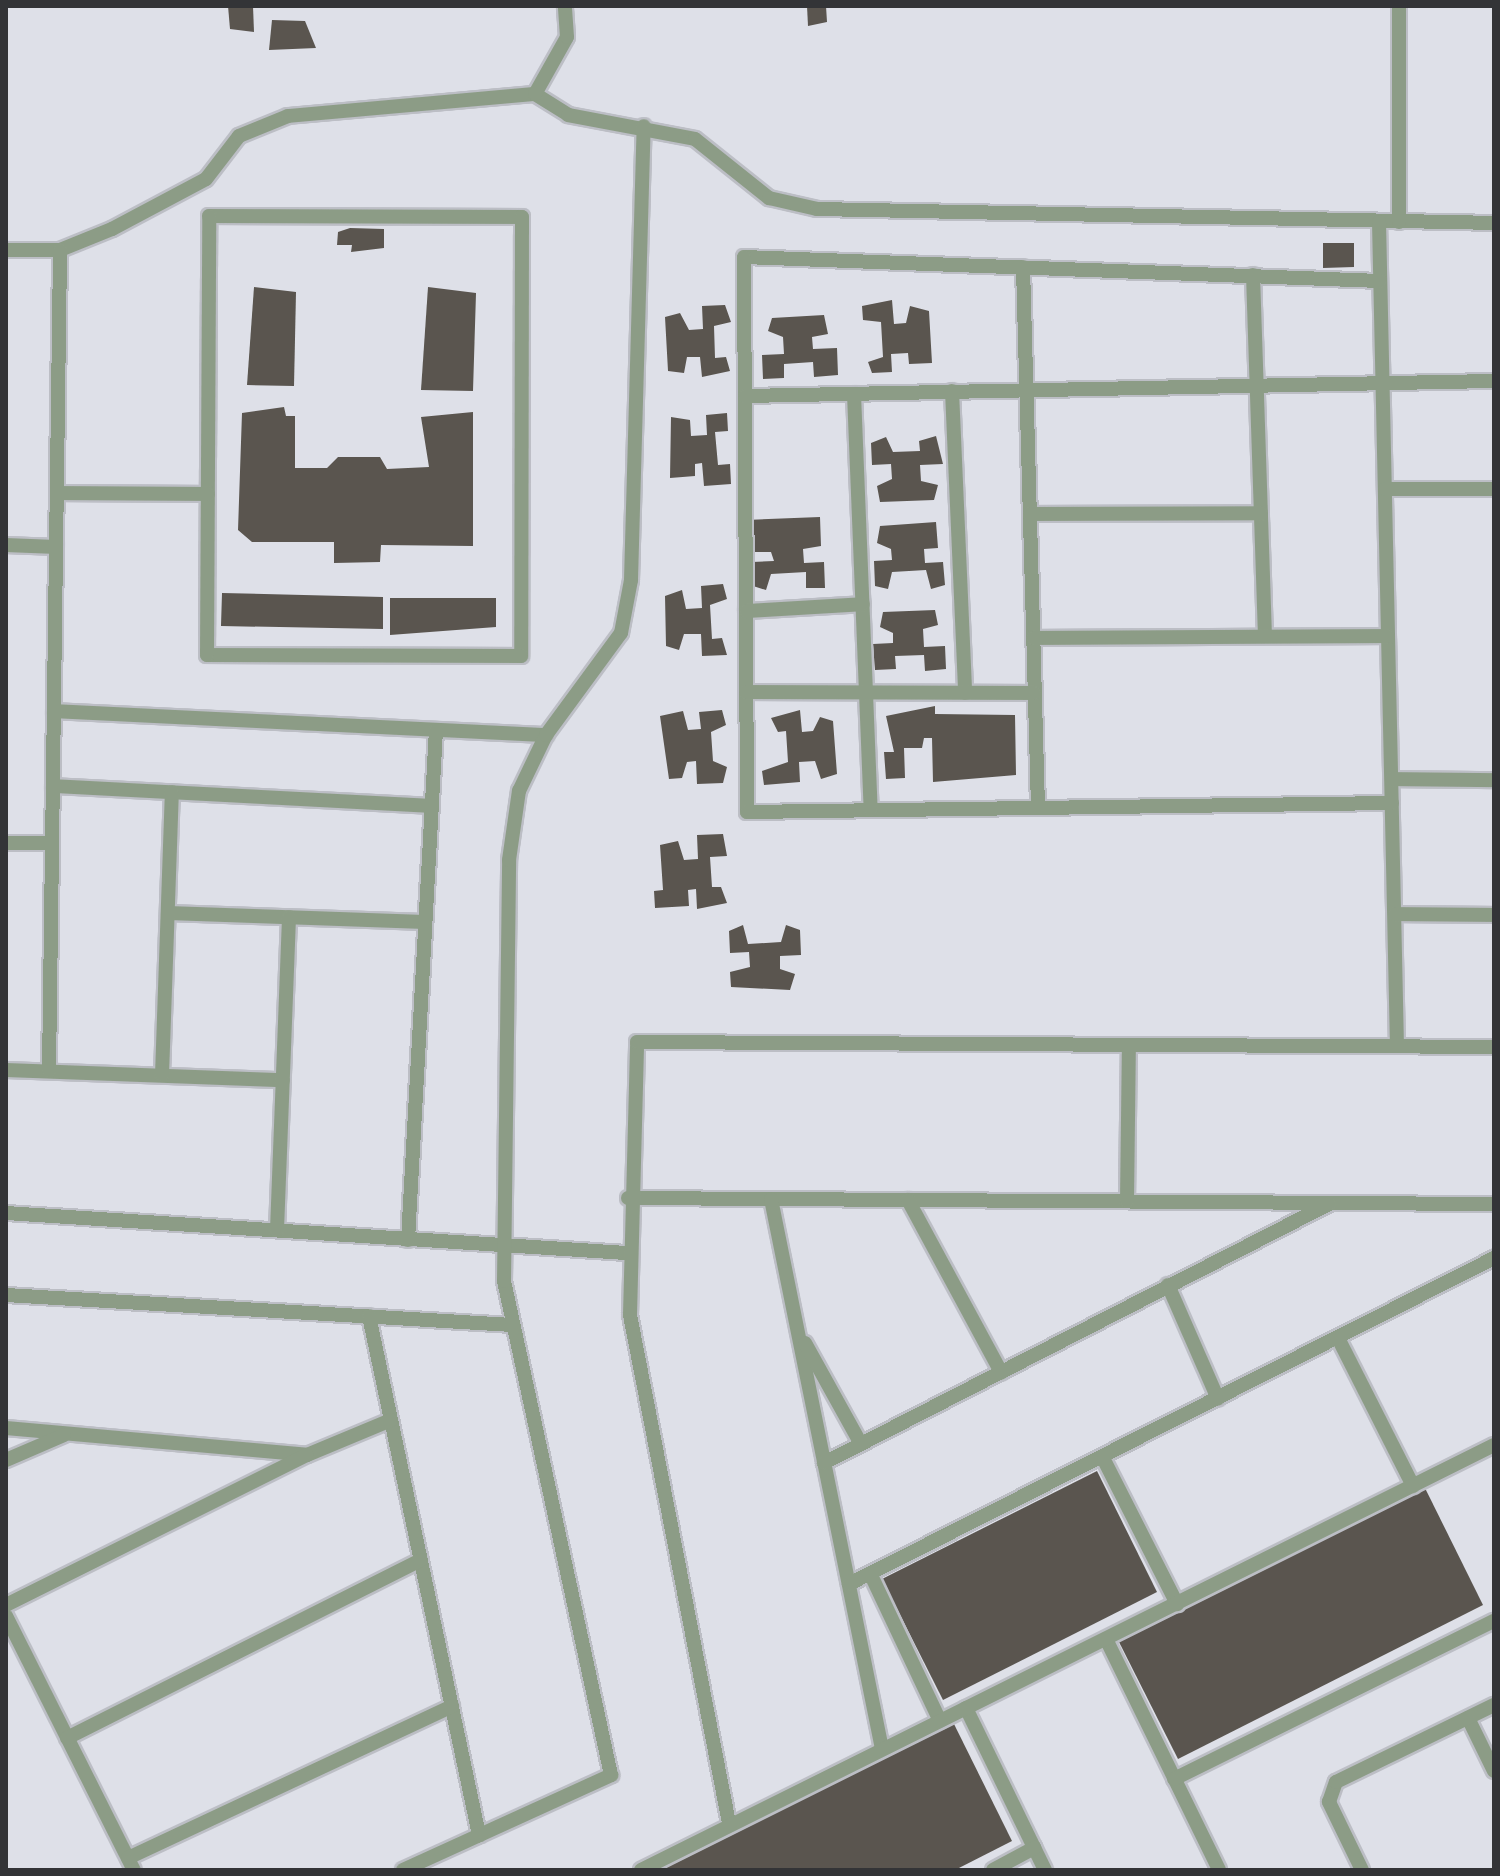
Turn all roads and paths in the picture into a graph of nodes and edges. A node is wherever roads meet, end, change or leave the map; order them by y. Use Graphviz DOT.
graph roads {
  1 [pos="565,6"];
  2 [pos="1399,6"];
  3 [pos="535,94"];
  4 [pos="644,126"];
  5 [pos="1379,222"];
  6 [pos="1399,222"];
  7 [pos="1494,223"];
  8 [pos="6,250"];
  9 [pos="60,250"];
  10 [pos="1023,267"];
  11 [pos="1253,275"];
  12 [pos="1380,281"];
  13 [pos="1494,381"];
  14 [pos="1383,384"];
  15 [pos="1257,386"];
  16 [pos="1027,390"];
  17 [pos="952,391"];
  18 [pos="854,394"];
  19 [pos="745,396"];
  20 [pos="1385,489"];
  21 [pos="1494,489"];
  22 [pos="57,493"];
  23 [pos="208,494"];
  24 [pos="1261,513"];
  25 [pos="1030,514"];
  26 [pos="6,545"];
  27 [pos="56,547"];
  28 [pos="863,604"];
  29 [pos="746,611"];
  30 [pos="1265,636"];
  31 [pos="1388,636"];
  32 [pos="1033,638"];
  33 [pos="746,692"];
  34 [pos="866,692"];
  35 [pos="965,693"];
  36 [pos="1034,693"];
  37 [pos="54,711"];
  38 [pos="436,730"];
  39 [pos="546,735"];
  40 [pos="1392,779"];
  41 [pos="1494,780"];
  42 [pos="53,786"];
  43 [pos="172,792"];
  44 [pos="1392,803"];
  45 [pos="430,806"];
  46 [pos="1038,808"];
  47 [pos="871,810"];
  48 [pos="6,843"];
  49 [pos="52,843"];
  50 [pos="168,913"];
  51 [pos="1395,914"];
  52 [pos="1494,915"];
  53 [pos="289,917"];
  54 [pos="425,922"];
  55 [pos="1129,1045"];
  56 [pos="1397,1046"];
  57 [pos="1494,1047"];
  58 [pos="6,1070"];
  59 [pos="49,1071"];
  60 [pos="162,1075"];
  61 [pos="283,1080"];
  62 [pos="628,1198"];
  63 [pos="771,1199"];
  64 [pos="908,1200"];
  65 [pos="1127,1201"];
  66 [pos="1333,1202"];
  67 [pos="1494,1204"];
  68 [pos="6,1213"];
  69 [pos="277,1230"];
  70 [pos="408,1240"];
  71 [pos="502,1246"];
  72 [pos="627,1253"];
  73 [pos="1494,1258"];
  74 [pos="1168,1285"];
  75 [pos="6,1295"];
  76 [pos="369,1316"];
  77 [pos="512,1325"];
  78 [pos="797,1329"];
  79 [pos="1338,1338"];
  80 [pos="1001,1372"];
  81 [pos="1218,1399"];
  82 [pos="391,1420"];
  83 [pos="6,1428"];
  84 [pos="69,1433"];
  85 [pos="861,1444"];
  86 [pos="1494,1445"];
  87 [pos="307,1455"];
  88 [pos="1103,1458"];
  89 [pos="6,1460"];
  90 [pos="824,1463"];
  91 [pos="1413,1486"];
  92 [pos="421,1560"];
  93 [pos="871,1575"];
  94 [pos="849,1584"];
  95 [pos="1177,1604"];
  96 [pos="6,1605"];
  97 [pos="6,1616"];
  98 [pos="1494,1621"];
  99 [pos="1106,1639"];
  100 [pos="1494,1705"];
  101 [pos="452,1706"];
  102 [pos="966,1708"];
  103 [pos="1468,1718"];
  104 [pos="940,1721"];
  105 [pos="67,1738"];
  106 [pos="882,1749"];
  107 [pos="1494,1771"];
  108 [pos="1174,1779"];
  109 [pos="729,1823"];
  110 [pos="479,1835"];
  111 [pos="1034,1848"];
  112 [pos="131,1864"];
  113 [pos="403,1870"];
  114 [pos="641,1870"];
  115 [pos="993,1870"];
  116 [pos="1045,1870"];
  117 [pos="1219,1870"];
  118 [pos="1362,1870"];
  1 -- 3 [label="street"];
  2 -- 6 [label="street"];
  3 -- 4 [label="street"];
  3 -- 9 [label="street"];
  4 -- 5 [label="street"];
  4 -- 39 [label="street"];
  5 -- 6 [label="street"];
  5 -- 12 [label="street"];
  6 -- 7 [label="street"];
  8 -- 9 [label="street"];
  9 -- 22 [label="street"];
  10 -- 11 [label="street"];
  10 -- 16 [label="street"];
  10 -- 19 [label="street"];
  11 -- 12 [label="street"];
  11 -- 15 [label="street"];
  12 -- 14 [label="street"];
  13 -- 14 [label="street"];
  14 -- 15 [label="street"];
  14 -- 20 [label="street"];
  15 -- 16 [label="street"];
  15 -- 24 [label="street"];
  16 -- 17 [label="street"];
  16 -- 25 [label="street"];
  17 -- 18 [label="street"];
  17 -- 35 [label="street"];
  18 -- 19 [label="street"];
  18 -- 28 [label="street"];
  19 -- 29 [label="street"];
  20 -- 21 [label="street"];
  20 -- 31 [label="street"];
  22 -- 23 [label="street"];
  22 -- 27 [label="street"];
  23 -- 23 [label="street"];
  24 -- 25 [label="street"];
  24 -- 30 [label="street"];
  25 -- 32 [label="street"];
  26 -- 27 [label="street"];
  27 -- 37 [label="street"];
  28 -- 29 [label="street"];
  28 -- 34 [label="street"];
  29 -- 33 [label="street"];
  30 -- 31 [label="street"];
  30 -- 32 [label="street"];
  31 -- 40 [label="street"];
  32 -- 36 [label="street"];
  33 -- 34 [label="street"];
  33 -- 47 [label="street"];
  34 -- 35 [label="street"];
  34 -- 47 [label="street"];
  35 -- 36 [label="street"];
  36 -- 46 [label="street"];
  37 -- 38 [label="street"];
  37 -- 42 [label="street"];
  38 -- 39 [label="street"];
  38 -- 45 [label="street"];
  39 -- 71 [label="street"];
  40 -- 41 [label="street"];
  40 -- 44 [label="street"];
  42 -- 43 [label="street"];
  42 -- 49 [label="street"];
  43 -- 45 [label="street"];
  43 -- 50 [label="street"];
  44 -- 46 [label="street"];
  44 -- 51 [label="street"];
  45 -- 54 [label="street"];
  46 -- 47 [label="street"];
  48 -- 49 [label="street"];
  49 -- 59 [label="street"];
  50 -- 53 [label="street"];
  50 -- 60 [label="street"];
  51 -- 52 [label="street"];
  51 -- 56 [label="street"];
  53 -- 54 [label="street"];
  53 -- 61 [label="street"];
  54 -- 70 [label="street"];
  55 -- 56 [label="street"];
  55 -- 62 [label="street"];
  55 -- 65 [label="street"];
  56 -- 57 [label="street"];
  58 -- 59 [label="street"];
  59 -- 60 [label="street"];
  60 -- 61 [label="street"];
  61 -- 69 [label="street"];
  62 -- 63 [label="street"];
  62 -- 72 [label="street"];
  63 -- 64 [label="street"];
  63 -- 78 [label="street"];
  64 -- 65 [label="street"];
  64 -- 80 [label="street"];
  65 -- 66 [label="street"];
  66 -- 67 [label="street"];
  66 -- 74 [label="street"];
  68 -- 69 [label="street"];
  69 -- 70 [label="street"];
  70 -- 71 [label="street"];
  71 -- 72 [label="street"];
  71 -- 77 [label="street"];
  72 -- 109 [label="street"];
  73 -- 79 [label="street"];
  74 -- 80 [label="street"];
  74 -- 81 [label="street"];
  75 -- 76 [label="street"];
  76 -- 77 [label="street"];
  76 -- 82 [label="street"];
  77 -- 110 [label="street"];
  78 -- 85 [label="street"];
  78 -- 90 [label="street"];
  79 -- 81 [label="street"];
  79 -- 91 [label="street"];
  80 -- 85 [label="street"];
  81 -- 88 [label="street"];
  82 -- 87 [label="street"];
  82 -- 92 [label="street"];
  83 -- 84 [label="street"];
  84 -- 87 [label="street"];
  84 -- 89 [label="street"];
  85 -- 90 [label="street"];
  86 -- 91 [label="street"];
  87 -- 96 [label="street"];
  88 -- 93 [label="street"];
  88 -- 95 [label="street"];
  90 -- 94 [label="street"];
  91 -- 95 [label="street"];
  92 -- 101 [label="street"];
  92 -- 105 [label="street"];
  93 -- 94 [label="street"];
  93 -- 104 [label="street"];
  94 -- 106 [label="street"];
  95 -- 99 [label="street"];
  97 -- 105 [label="street"];
  98 -- 108 [label="street"];
  99 -- 102 [label="street"];
  99 -- 108 [label="street"];
  100 -- 103 [label="street"];
  101 -- 110 [label="street"];
  101 -- 112 [label="street"];
  102 -- 104 [label="street"];
  102 -- 111 [label="street"];
  103 -- 107 [label="street"];
  103 -- 118 [label="street"];
  104 -- 106 [label="street"];
  105 -- 112 [label="street"];
  106 -- 109 [label="street"];
  108 -- 117 [label="street"];
  109 -- 114 [label="street"];
  110 -- 113 [label="street"];
  111 -- 115 [label="street"];
  111 -- 116 [label="street"];
}
